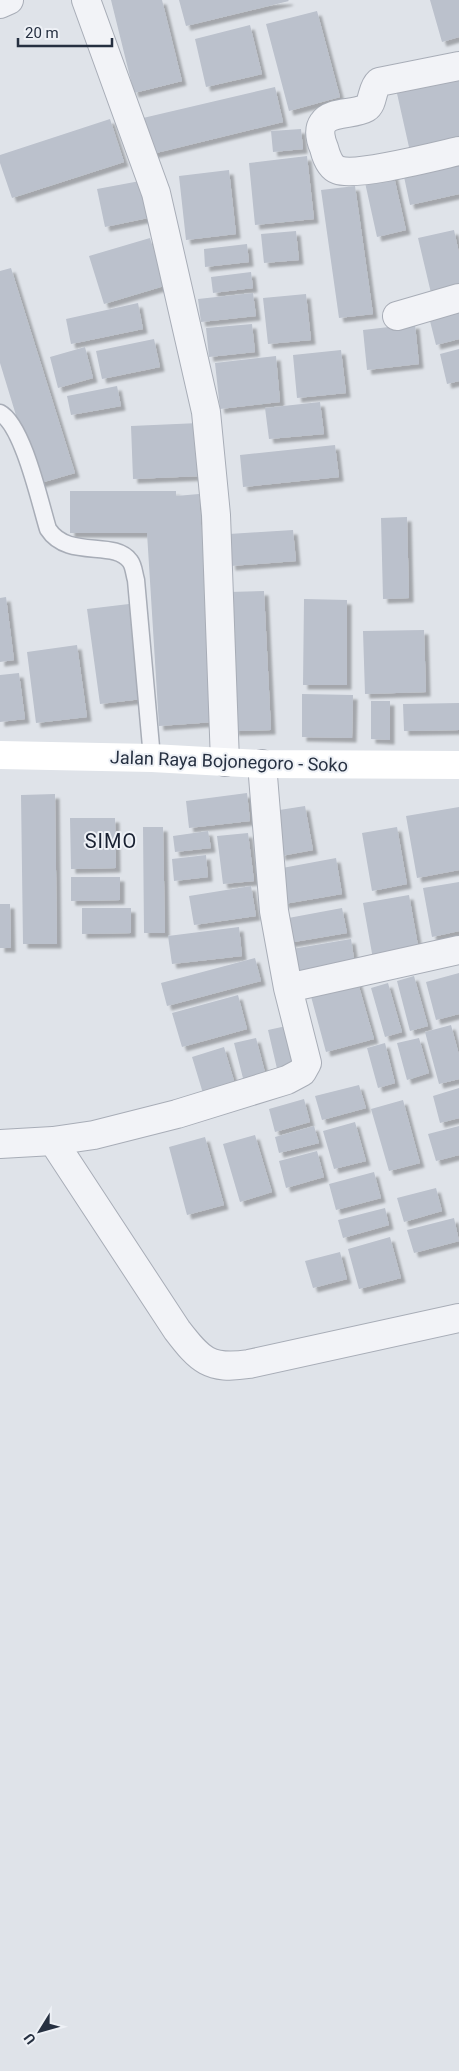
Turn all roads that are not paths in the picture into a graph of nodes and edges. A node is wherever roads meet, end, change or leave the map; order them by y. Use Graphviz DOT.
graph roads {
  1 [pos="10,0"];
  2 [pos="86,0"];
  3 [pos="0,4"];
  4 [pos="459,66"];
  5 [pos="459,151"];
  6 [pos="459,298"];
  7 [pos="397,316"];
  8 [pos="0,413"];
  9 [pos="0,755"];
  10 [pos="152,758"];
  11 [pos="225,762"];
  12 [pos="262,764"];
  13 [pos="459,764"];
  14 [pos="459,950"];
  15 [pos="288,988"];
  16 [pos="53,1141"];
  17 [pos="0,1144"];
  18 [pos="459,1318"];
  1 -- 3 [label="street"];
  2 -- 11 [label="street"];
  4 -- 5 [label="street"];
  6 -- 7 [label="street"];
  8 -- 10 [label="lane"];
  9 -- 10 [label="main road, Jalan Raya Bojonegoro - Soko"];
  10 -- 11 [label="main road, Jalan Raya Bojonegoro - Soko"];
  11 -- 12 [label="main road, Jalan Raya Bojonegoro - Soko"];
  12 -- 13 [label="main road, Jalan Raya Bojonegoro - Soko"];
  12 -- 15 [label="street"];
  14 -- 15 [label="street"];
  15 -- 16 [label="street"];
  16 -- 17 [label="street"];
  16 -- 18 [label="street"];
}
